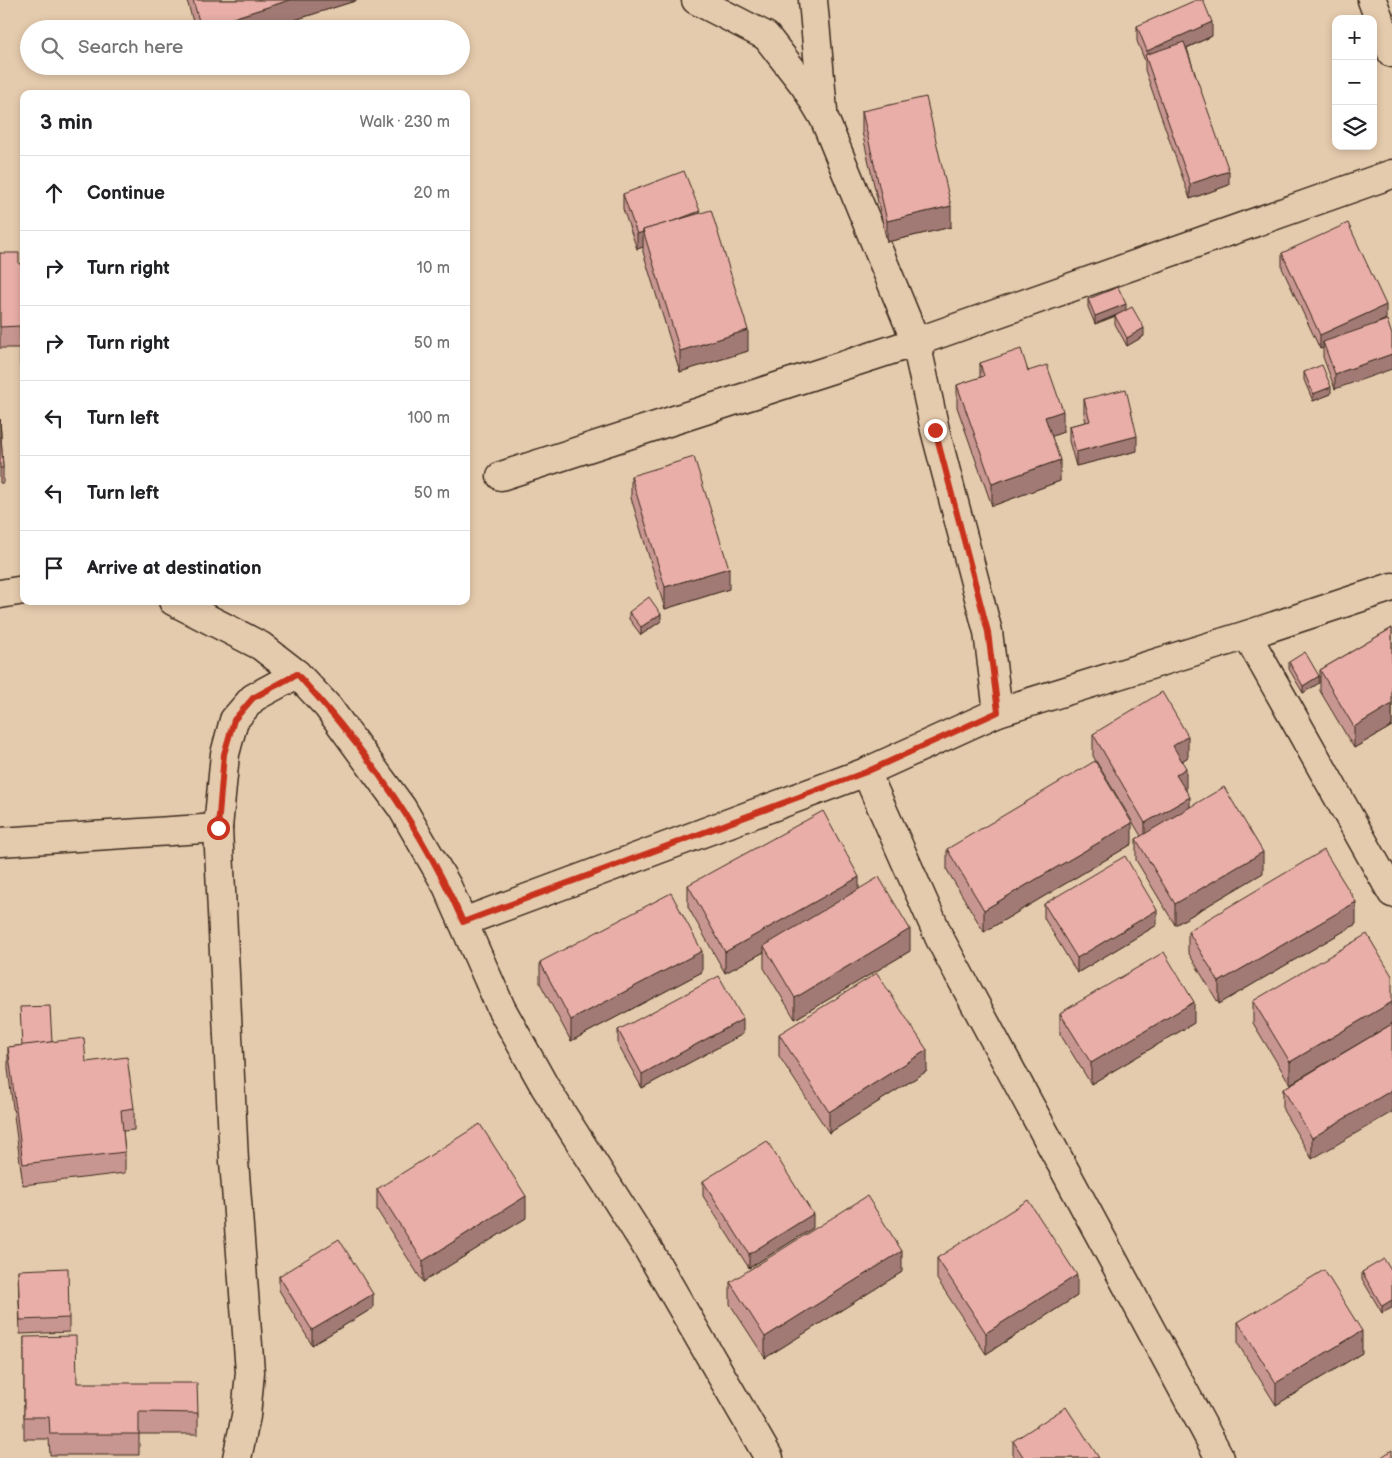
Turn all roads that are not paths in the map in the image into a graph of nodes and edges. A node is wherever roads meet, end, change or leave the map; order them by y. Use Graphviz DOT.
graph roads {
  1 [pos="696,0"];
  2 [pos="813,0"];
  3 [pos="1372,0"];
  4 [pos="1392,53"];
  5 [pos="824,118"];
  6 [pos="1392,174"];
  7 [pos="916,342"];
  8 [pos="501,476"];
  9 [pos="1392,587"];
  10 [pos="20,591"];
  11 [pos="0,594"];
  12 [pos="180,605"];
  13 [pos="1247,635"];
  14 [pos="297,674"];
  15 [pos="998,712"];
  16 [pos="866,772"];
  17 [pos="218,828"];
  18 [pos="0,842"];
  19 [pos="1392,893"];
  20 [pos="463,922"];
  21 [pos="239,1457"];
  22 [pos="769,1458"];
  23 [pos="1220,1458"];
  1 -- 5 [label="street"];
  2 -- 5 [label="street"];
  3 -- 4 [label="street"];
  5 -- 7 [label="street"];
  6 -- 7 [label="street"];
  7 -- 8 [label="street"];
  7 -- 15 [label="street"];
  9 -- 13 [label="street"];
  10 -- 11 [label="street"];
  12 -- 14 [label="street"];
  13 -- 15 [label="street"];
  13 -- 19 [label="street"];
  14 -- 17 [label="street"];
  14 -- 20 [label="street"];
  15 -- 16 [label="street"];
  16 -- 20 [label="street"];
  16 -- 23 [label="street"];
  17 -- 18 [label="street"];
  17 -- 21 [label="street"];
  20 -- 22 [label="street"];
}
